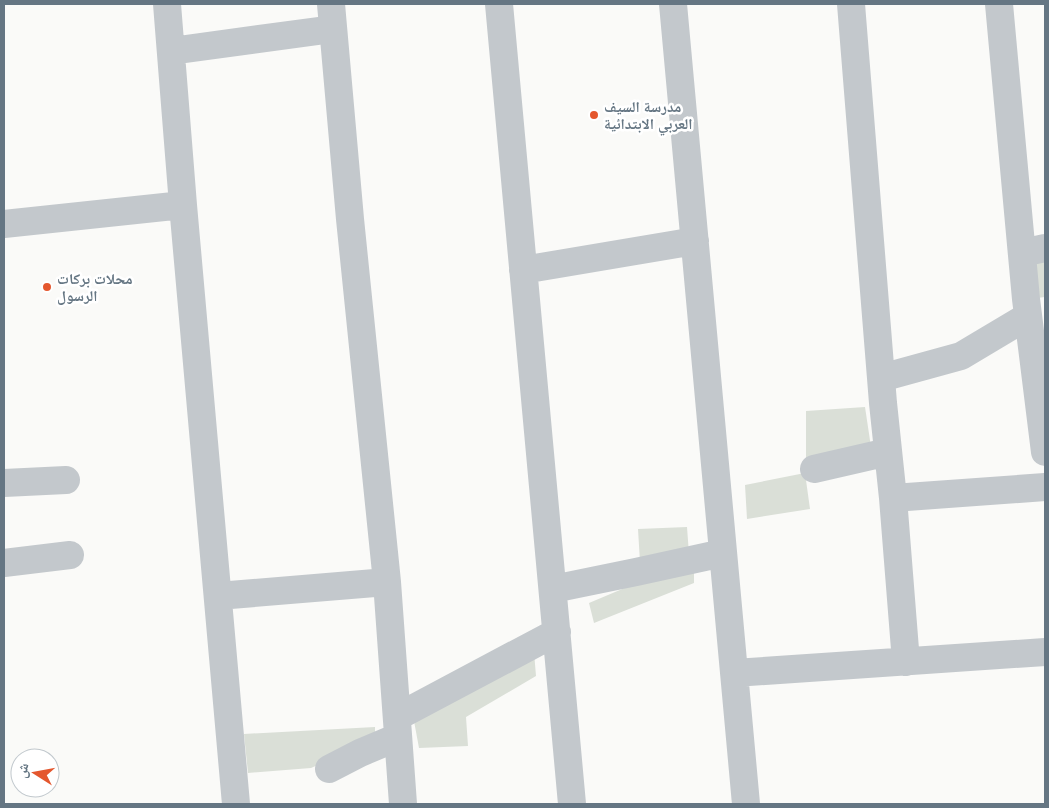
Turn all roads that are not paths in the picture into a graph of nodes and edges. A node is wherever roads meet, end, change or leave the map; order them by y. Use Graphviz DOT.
graph roads {
  1 [pos="167,4"];
  2 [pos="499,4"];
  3 [pos="673,4"];
  4 [pos="852,4"];
  5 [pos="999,4"];
  6 [pos="332,16"];
  7 [pos="171,51"];
  8 [pos="183,205"];
  9 [pos="4,224"];
  10 [pos="695,241"];
  11 [pos="1034,250"];
  12 [pos="523,270"];
  13 [pos="1028,316"];
  14 [pos="881,378"];
  15 [pos="888,452"];
  16 [pos="1045,452"];
  17 [pos="814,469"];
  18 [pos="66,480"];
  19 [pos="4,484"];
  20 [pos="1045,487"];
  21 [pos="893,498"];
  22 [pos="723,553"];
  23 [pos="70,555"];
  24 [pos="4,563"];
  25 [pos="387,582"];
  26 [pos="553,589"];
  27 [pos="218,596"];
  28 [pos="557,632"];
  29 [pos="1045,652"];
  30 [pos="906,662"];
  31 [pos="734,673"];
  32 [pos="397,727"];
  33 [pos="329,769"];
  34 [pos="236,804"];
  35 [pos="403,804"];
  36 [pos="572,804"];
  37 [pos="746,804"];
  1 -- 7 [label="street"];
  2 -- 12 [label="street"];
  3 -- 10 [label="street"];
  4 -- 14 [label="street"];
  5 -- 11 [label="street"];
  6 -- 7 [label="street"];
  6 -- 25 [label="street"];
  7 -- 8 [label="street"];
  8 -- 9 [label="street"];
  8 -- 27 [label="street"];
  10 -- 12 [label="street"];
  10 -- 22 [label="street"];
  11 -- 13 [label="street"];
  12 -- 26 [label="street"];
  13 -- 14 [label="street"];
  13 -- 16 [label="street"];
  14 -- 15 [label="street"];
  15 -- 17 [label="street"];
  15 -- 21 [label="street"];
  18 -- 19 [label="street"];
  20 -- 21 [label="street"];
  21 -- 30 [label="street"];
  22 -- 26 [label="street"];
  22 -- 31 [label="street"];
  23 -- 24 [label="street"];
  25 -- 27 [label="street"];
  25 -- 32 [label="street"];
  26 -- 28 [label="street"];
  27 -- 34 [label="street"];
  28 -- 32 [label="street"];
  28 -- 36 [label="street"];
  29 -- 30 [label="street"];
  30 -- 31 [label="street"];
  31 -- 37 [label="street"];
  32 -- 33 [label="street"];
  32 -- 35 [label="street"];
}
